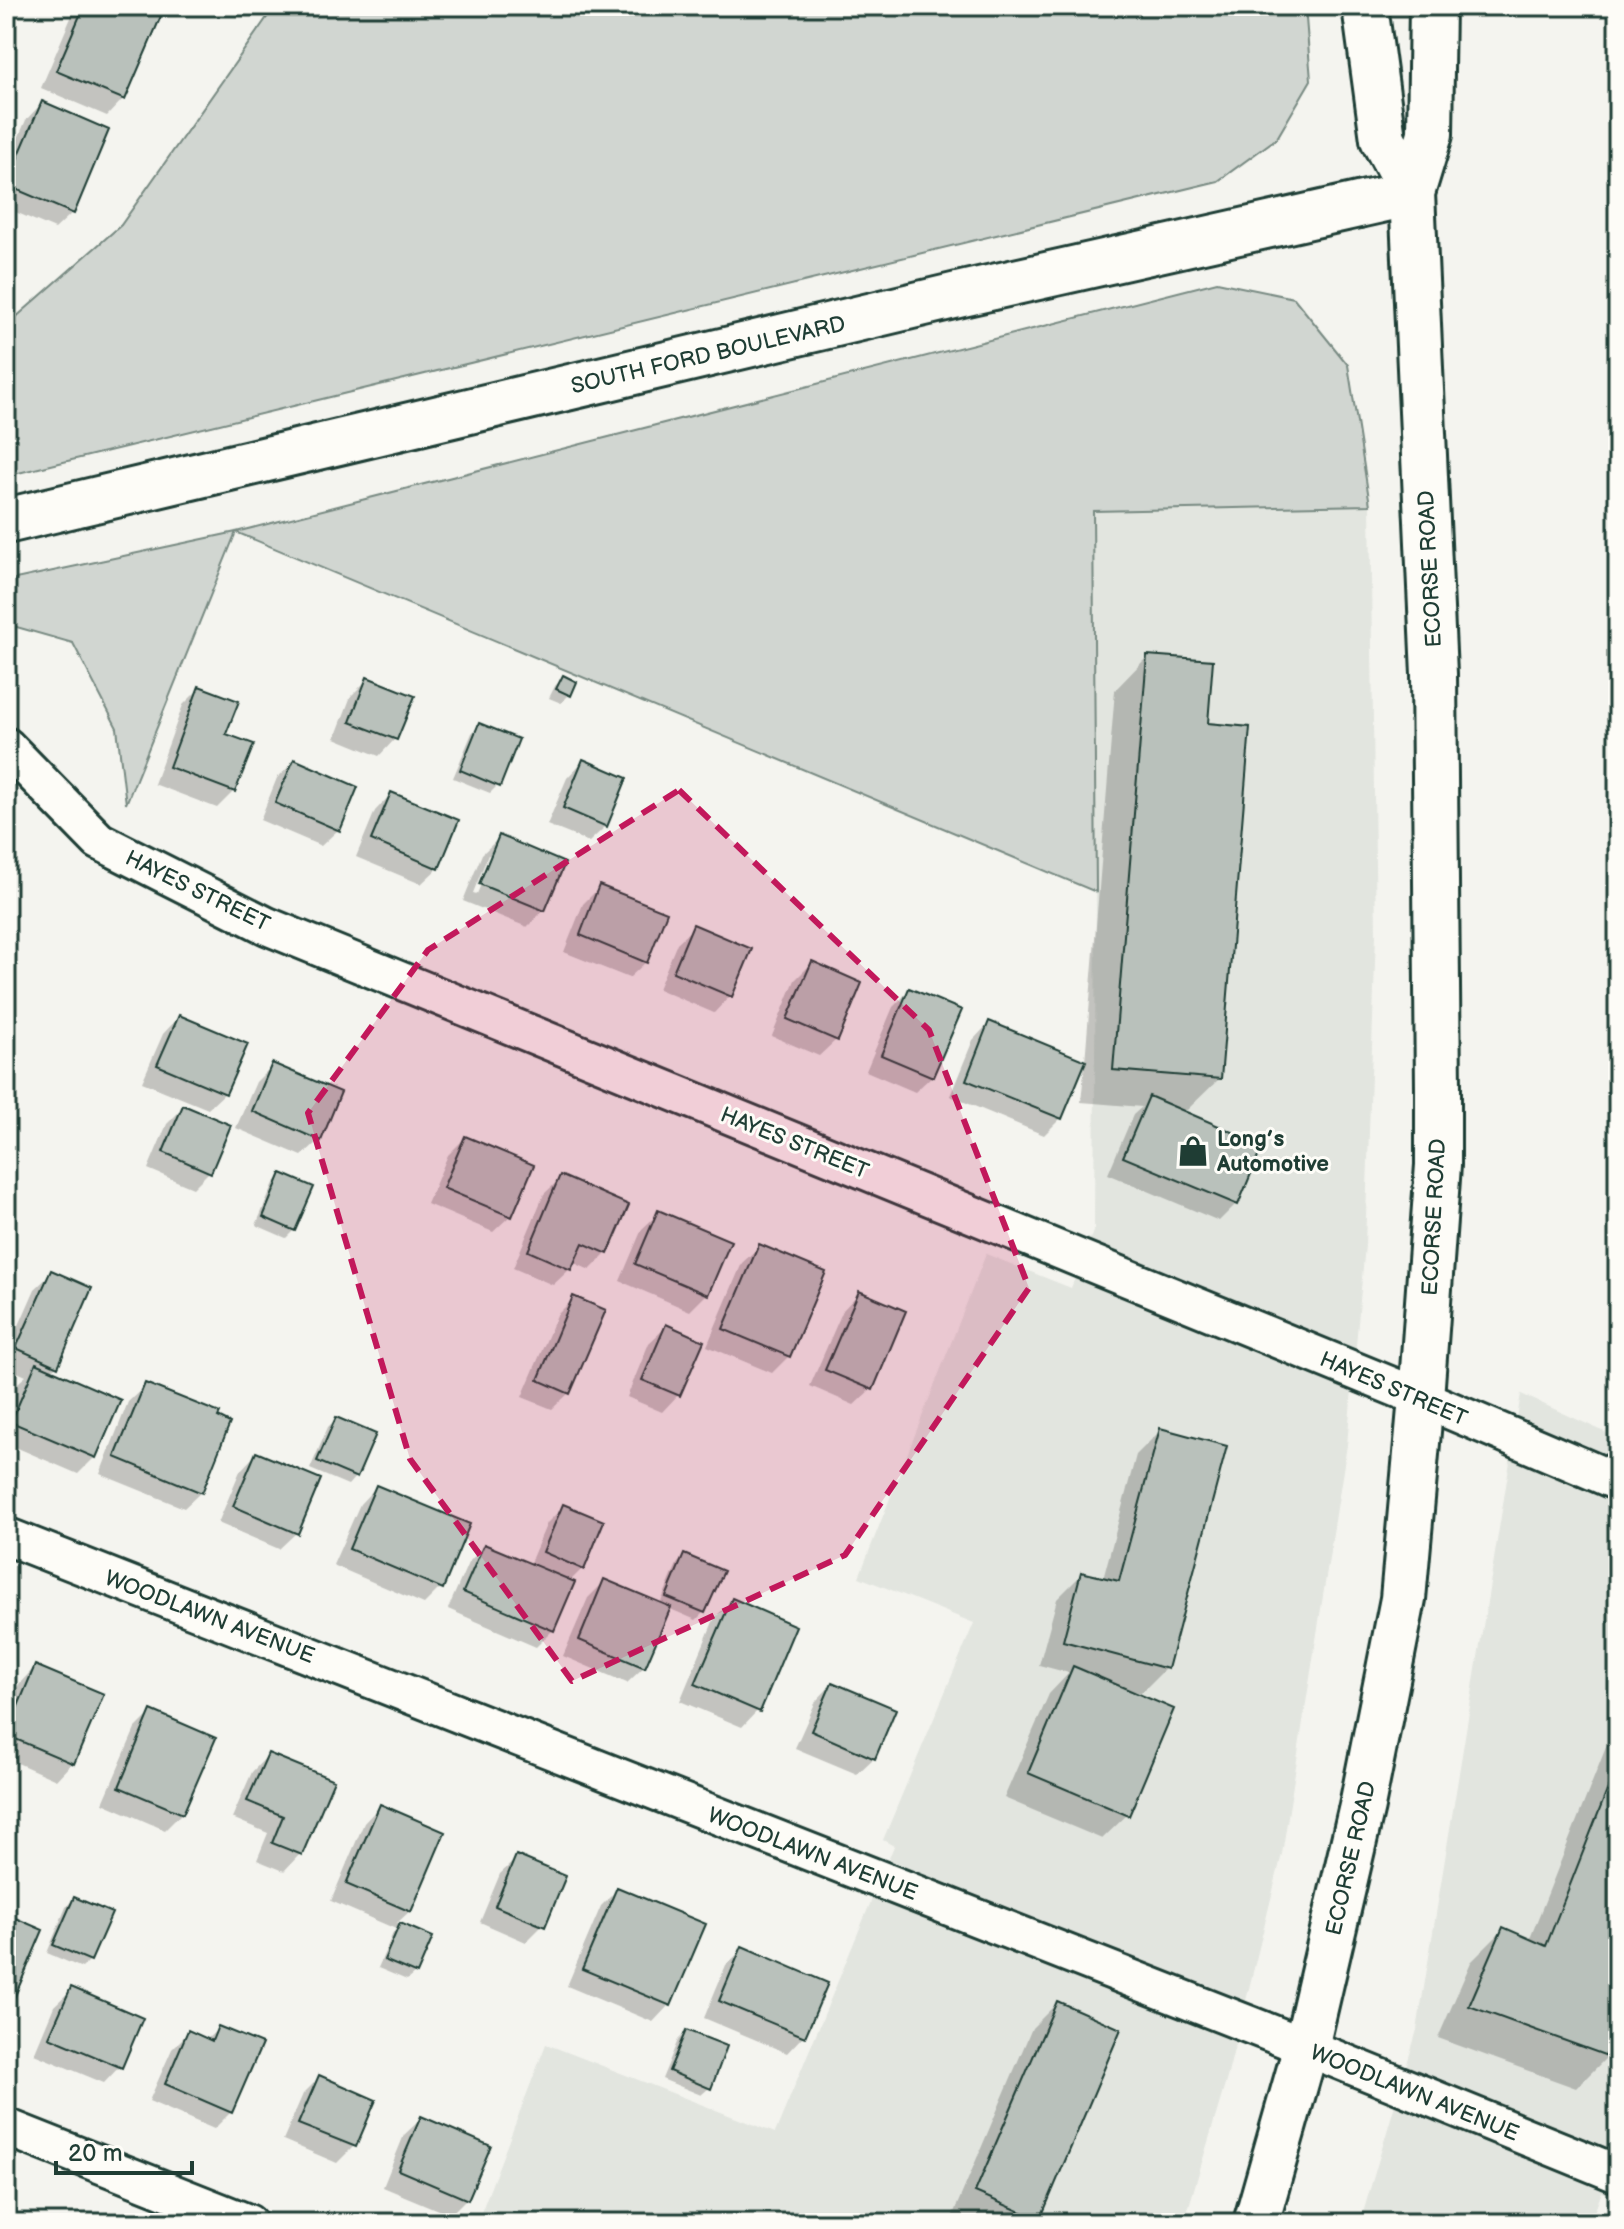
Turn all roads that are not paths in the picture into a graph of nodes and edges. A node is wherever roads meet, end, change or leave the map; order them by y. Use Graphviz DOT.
graph roads {
  1 [pos="1365,6"];
  2 [pos="1432,6"];
  3 [pos="1412,193"];
  4 [pos="6,521"];
  5 [pos="6,746"];
  6 [pos="1421,1398"];
  7 [pos="1618,1482"];
  8 [pos="6,1536"];
  9 [pos="1306,2047"];
  10 [pos="6,2127"];
  11 [pos="1618,2174"];
  12 [pos="248,2223"];
  13 [pos="1256,2223"];
  1 -- 3 [label="main road, ECORSE ROAD"];
  2 -- 3 [label="main road, ECORSE ROAD"];
  3 -- 4 [label="main road, SOUTH FORD BOULEVARD"];
  3 -- 6 [label="main road, ECORSE ROAD"];
  5 -- 6 [label="street, HAYES STREET"];
  6 -- 7 [label="street, HAYES STREET"];
  6 -- 9 [label="main road, ECORSE ROAD"];
  8 -- 9 [label="street, WOODLAWN AVENUE"];
  9 -- 11 [label="street, WOODLAWN AVENUE"];
  9 -- 13 [label="main road, ECORSE ROAD"];
  10 -- 12 [label="street"];
}
